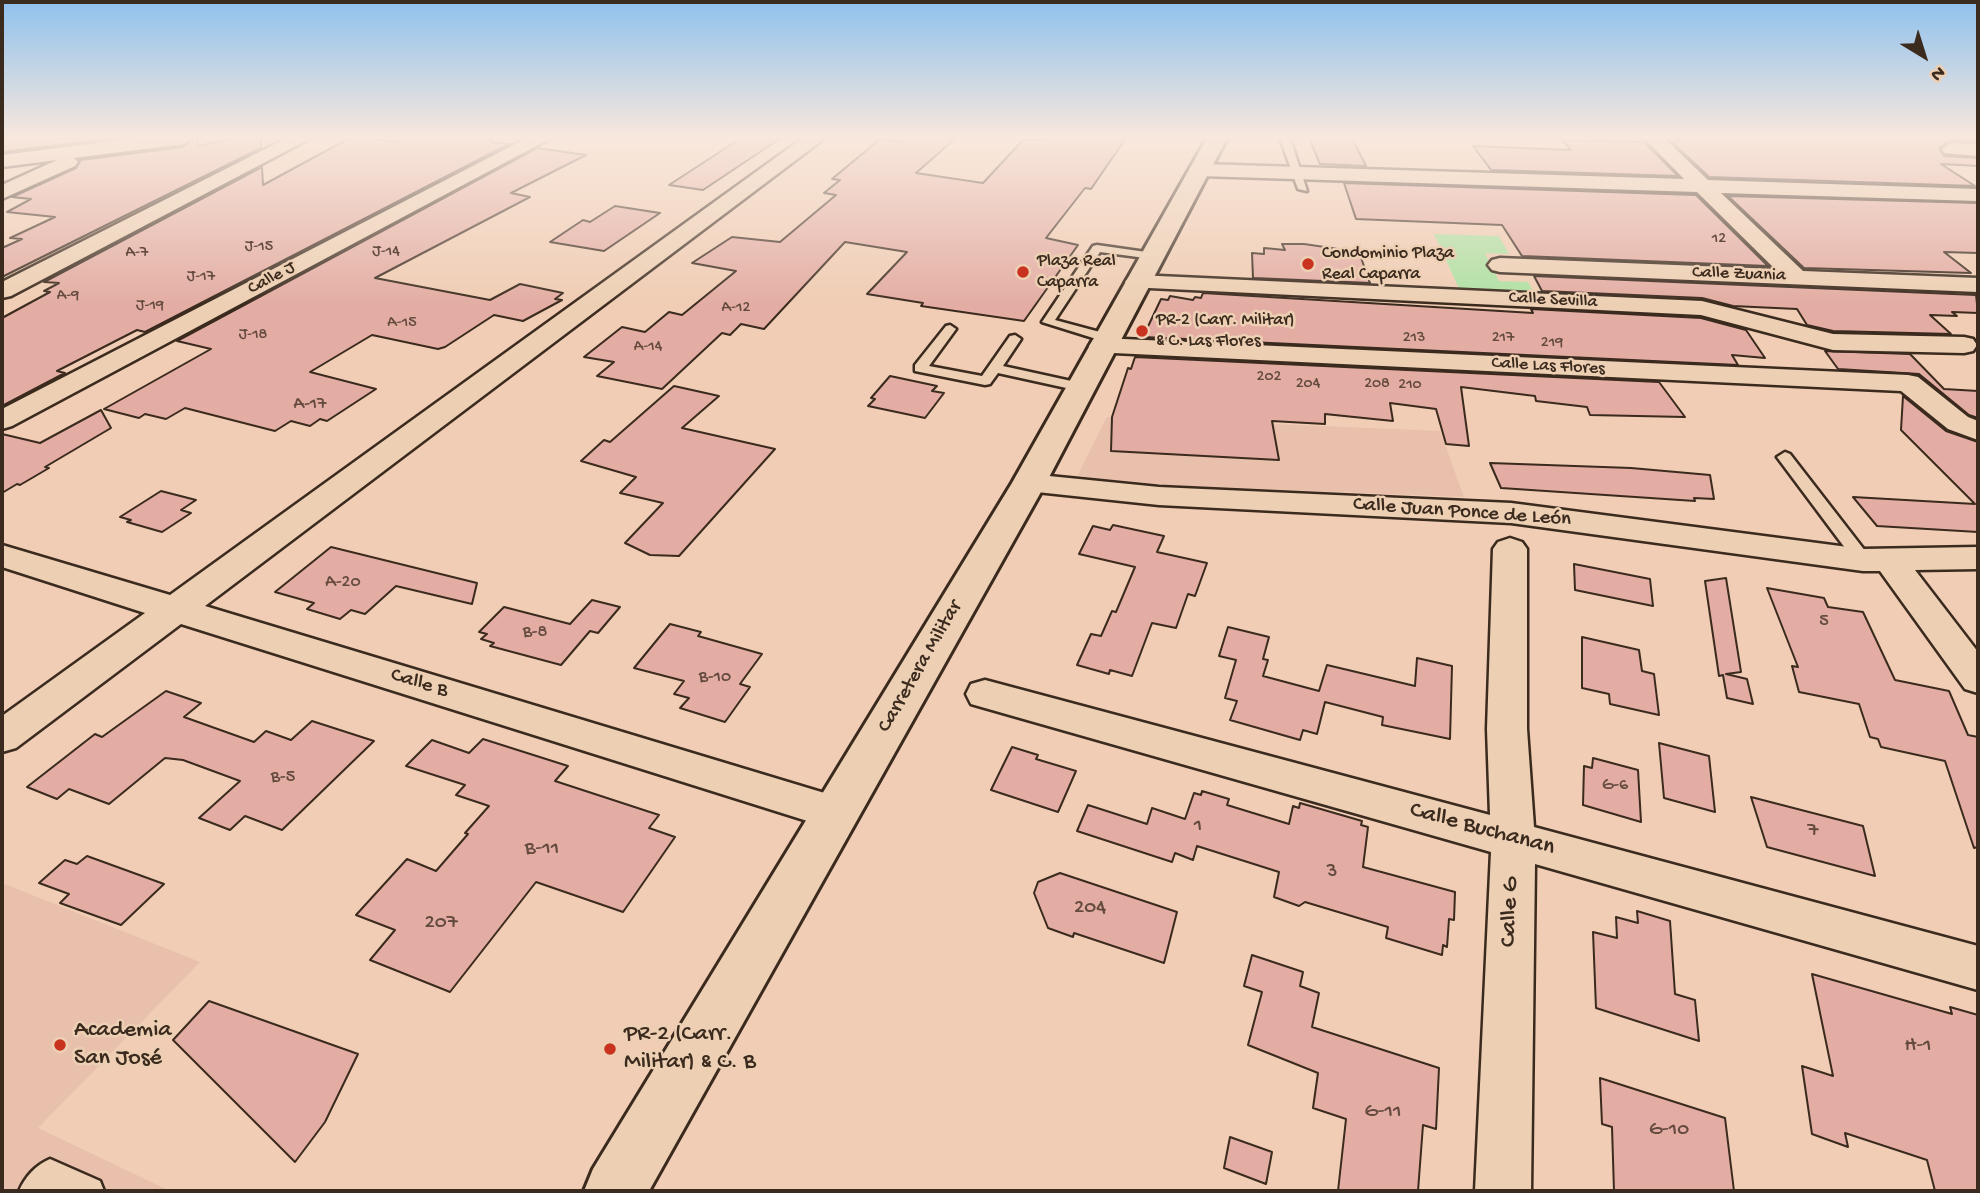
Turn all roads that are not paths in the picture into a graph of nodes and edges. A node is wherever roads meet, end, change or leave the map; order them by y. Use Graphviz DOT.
graph roads {
  1 [pos="193,194"];
  2 [pos="435,194"];
  3 [pos="740,194"];
  4 [pos="1189,194"];
  5 [pos="1708,194"];
  6 [pos="1932,194"];
  7 [pos="1978,195"];
  8 [pos="1153,256"];
  9 [pos="1500,265"];
  10 [pos="1796,277"];
  11 [pos="1138,282"];
  12 [pos="1978,285"];
  13 [pos="2,291"];
  14 [pos="950,329"];
  15 [pos="1015,339"];
  16 [pos="1104,342"];
  17 [pos="1964,345"];
  18 [pos="995,368"];
  19 [pos="1080,387"];
  20 [pos="2,420"];
  21 [pos="1978,431"];
  22 [pos="1785,457"];
  23 [pos="1028,484"];
  24 [pos="1510,549"];
  25 [pos="2,556"];
  26 [pos="1978,558"];
  27 [pos="1876,560"];
  28 [pos="176,609"];
  29 [pos="1978,679"];
  30 [pos="985,694"];
  31 [pos="2,737"];
  32 [pos="836,813"];
  33 [pos="1513,839"];
  34 [pos="1978,968"];
  35 [pos="33,1191"];
  36 [pos="90,1191"];
  37 [pos="615,1191"];
  38 [pos="1503,1191"];
  1 -- 13 [label="street"];
  2 -- 20 [label="street, Calle J"];
  3 -- 28 [label="street"];
  4 -- 8 [label="main road, Carretera Militar"];
  5 -- 10 [label="street"];
  6 -- 7 [label="street"];
  8 -- 11 [label="main road, Carretera Militar"];
  8 -- 16 [label="lane"];
  9 -- 10 [label="street, Calle Zuania"];
  10 -- 12 [label="street, Calle Zuania"];
  11 -- 16 [label="main road, Carretera Militar"];
  11 -- 17 [label="street, Calle Sevilla"];
  14 -- 18 [label="lane"];
  15 -- 18 [label="lane"];
  16 -- 19 [label="main road, Carretera Militar"];
  16 -- 21 [label="street, Calle Las Flores"];
  18 -- 19 [label="lane"];
  19 -- 23 [label="main road, Carretera Militar"];
  22 -- 27 [label="lane"];
  23 -- 27 [label="street, Calle Juan Ponce de León"];
  23 -- 32 [label="main road, Carretera Militar"];
  24 -- 33 [label="street, Calle G"];
  25 -- 28 [label="street, Calle B"];
  26 -- 27 [label="street, Calle Juan Ponce de León"];
  27 -- 29 [label="street"];
  28 -- 31 [label="street"];
  28 -- 32 [label="street, Calle B"];
  30 -- 33 [label="street, Calle Buchanan"];
  32 -- 37 [label="main road, Carretera Militar"];
  33 -- 34 [label="street, Calle Buchanan"];
  33 -- 38 [label="street, Calle G"];
  35 -- 36 [label="lane"];
}
